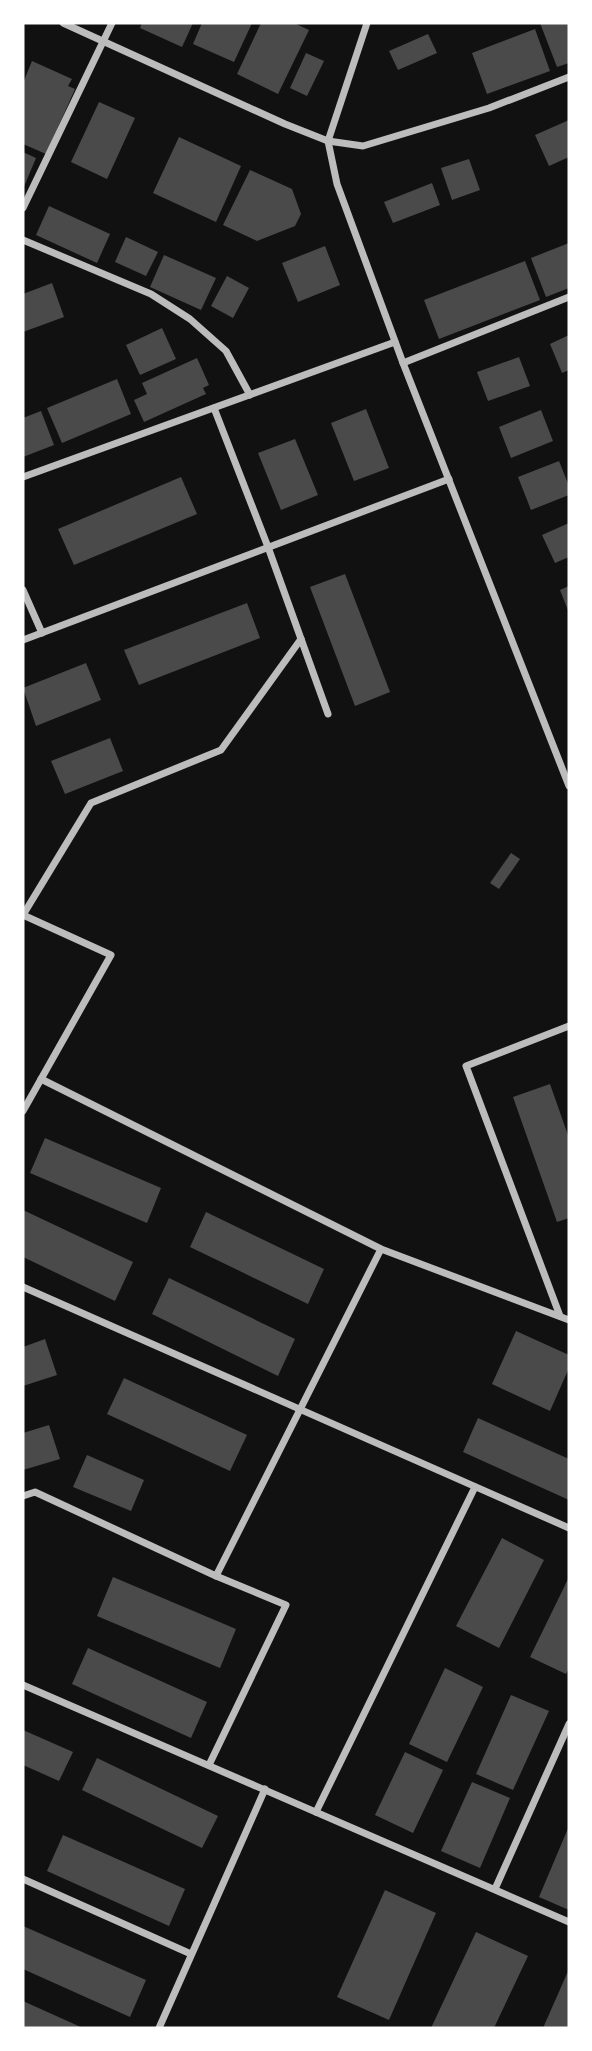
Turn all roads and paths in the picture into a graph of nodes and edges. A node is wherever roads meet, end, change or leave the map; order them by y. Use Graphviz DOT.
graph roads {
  1 [pos="63,23"];
  2 [pos="112,23"];
  3 [pos="367,23"];
  4 [pos="103,41"];
  5 [pos="569,77"];
  6 [pos="328,141"];
  7 [pos="23,208"];
  8 [pos="23,240"];
  9 [pos="569,297"];
  10 [pos="396,342"];
  11 [pos="403,363"];
  12 [pos="250,396"];
  13 [pos="214,408"];
  14 [pos="23,477"];
  15 [pos="449,479"];
  16 [pos="268,547"];
  17 [pos="23,590"];
  18 [pos="42,633"];
  19 [pos="301,639"];
  20 [pos="23,640"];
  21 [pos="328,714"];
  22 [pos="569,786"];
  23 [pos="23,915"];
  24 [pos="569,1026"];
  25 [pos="41,1079"];
  26 [pos="23,1111"];
  27 [pos="381,1249"];
  28 [pos="23,1287"];
  29 [pos="559,1316"];
  30 [pos="569,1320"];
  31 [pos="301,1409"];
  32 [pos="475,1487"];
  33 [pos="23,1496"];
  34 [pos="569,1528"];
  35 [pos="216,1576"];
  36 [pos="23,1685"];
  37 [pos="569,1724"];
  38 [pos="209,1766"];
  39 [pos="265,1789"];
  40 [pos="316,1812"];
  41 [pos="23,1879"];
  42 [pos="495,1889"];
  43 [pos="569,1922"];
  44 [pos="191,1954"];
  45 [pos="159,2028"];
  1 -- 4 [label="street"];
  2 -- 4 [label="street"];
  3 -- 6 [label="street"];
  4 -- 6 [label="street"];
  4 -- 7 [label="street"];
  5 -- 6 [label="street"];
  6 -- 10 [label="street"];
  8 -- 12 [label="street"];
  9 -- 11 [label="street"];
  10 -- 11 [label="street"];
  10 -- 12 [label="street"];
  11 -- 15 [label="street"];
  12 -- 13 [label="street"];
  13 -- 14 [label="street"];
  13 -- 16 [label="street"];
  15 -- 16 [label="street"];
  15 -- 22 [label="street"];
  16 -- 18 [label="street"];
  16 -- 19 [label="street"];
  17 -- 18 [label="street"];
  18 -- 20 [label="street"];
  19 -- 21 [label="street"];
  19 -- 23 [label="street"];
  23 -- 25 [label="street"];
  24 -- 29 [label="street"];
  25 -- 26 [label="street"];
  25 -- 27 [label="street"];
  27 -- 29 [label="street"];
  27 -- 31 [label="street"];
  28 -- 31 [label="street"];
  29 -- 30 [label="street"];
  31 -- 32 [label="street"];
  31 -- 35 [label="street"];
  32 -- 34 [label="street"];
  32 -- 40 [label="street"];
  33 -- 35 [label="street"];
  35 -- 38 [label="street"];
  36 -- 38 [label="street"];
  37 -- 42 [label="street"];
  38 -- 39 [label="street"];
  39 -- 40 [label="street"];
  39 -- 44 [label="street"];
  40 -- 42 [label="street"];
  41 -- 44 [label="street"];
  42 -- 43 [label="street"];
  44 -- 45 [label="street"];
}
